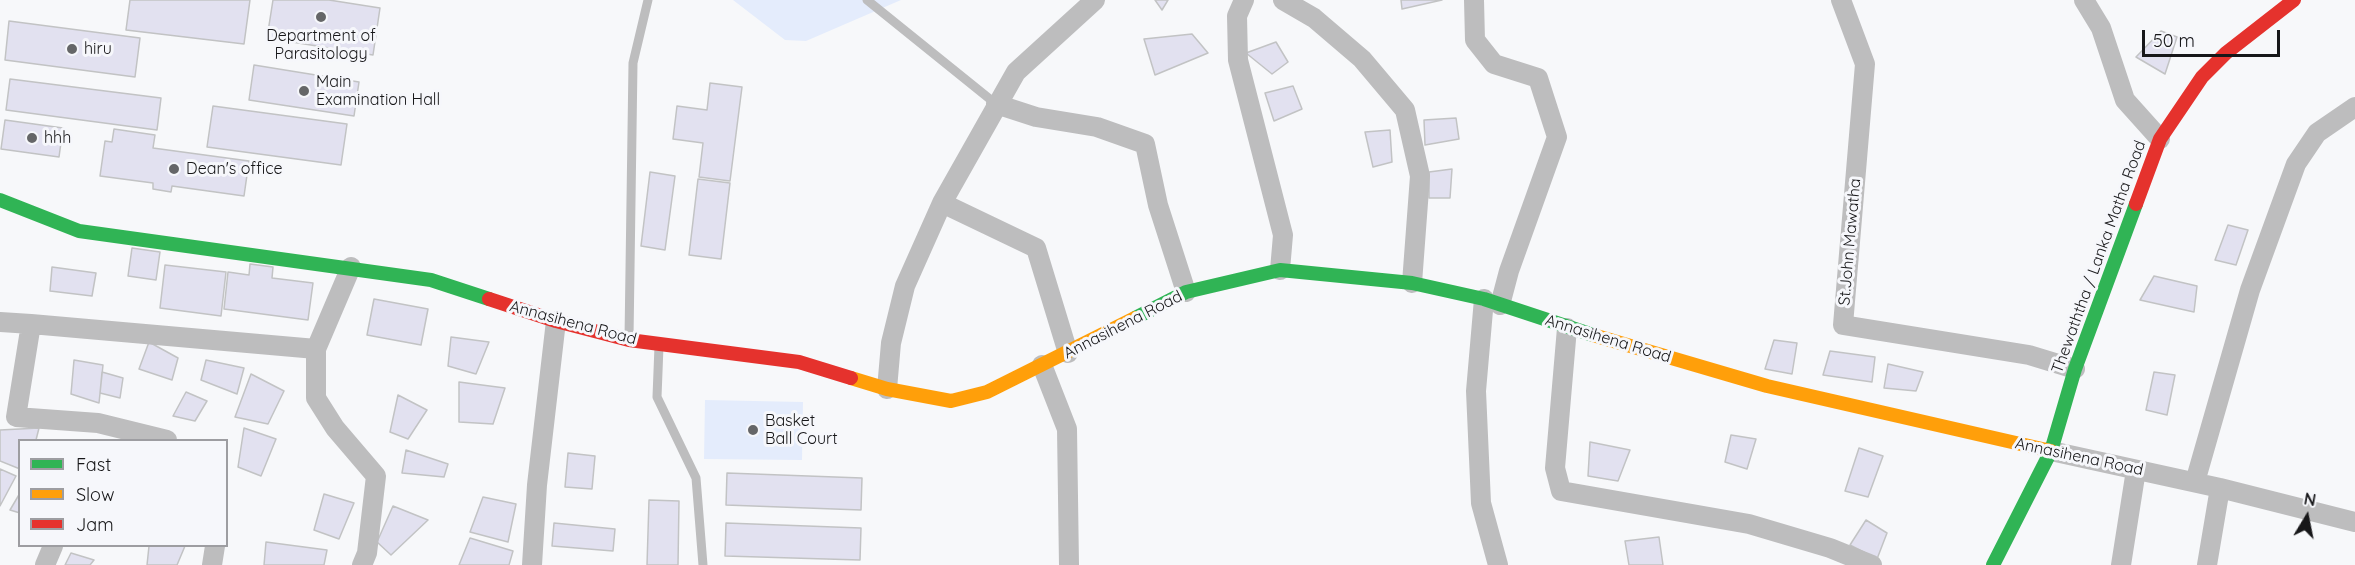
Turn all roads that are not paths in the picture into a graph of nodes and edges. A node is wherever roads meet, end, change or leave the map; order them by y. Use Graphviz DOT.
graph roads {
  1 [pos="648,0"];
  2 [pos="867,0"];
  3 [pos="1095,0"];
  4 [pos="1244,0"];
  5 [pos="1283,0"];
  6 [pos="1474,0"];
  7 [pos="1841,0"];
  8 [pos="2084,0"];
  9 [pos="2294,0"];
  10 [pos="996,104"];
  11 [pos="2355,107"];
  12 [pos="2160,139"];
  13 [pos="0,200"];
  14 [pos="942,202"];
  15 [pos="351,267"];
  16 [pos="1281,270"];
  17 [pos="1412,283"];
  18 [pos="1186,292"];
  19 [pos="1492,302"];
  20 [pos="556,321"];
  21 [pos="0,322"];
  22 [pos="31,324"];
  23 [pos="1567,328"];
  24 [pos="629,340"];
  25 [pos="659,343"];
  26 [pos="316,350"];
  27 [pos="1068,353"];
  28 [pos="1042,365"];
  29 [pos="2075,369"];
  30 [pos="887,389"];
  31 [pos="8,420"];
  32 [pos="95,432"];
  33 [pos="151,439"];
  34 [pos="2051,451"];
  35 [pos="2136,470"];
  36 [pos="2195,482"];
  37 [pos="2220,488"];
  38 [pos="2355,522"];
  39 [pos="52,547"];
  40 [pos="215,547"];
  41 [pos="1827,557"];
  42 [pos="45,565"];
  43 [pos="212,565"];
  44 [pos="362,565"];
  45 [pos="532,565"];
  46 [pos="703,565"];
  47 [pos="1069,565"];
  48 [pos="1498,565"];
  49 [pos="1872,565"];
  50 [pos="1993,565"];
  51 [pos="2121,565"];
  52 [pos="2207,565"];
  1 -- 24 [label="lane"];
  2 -- 10 [label="lane"];
  3 -- 10 [label="street"];
  4 -- 16 [label="street"];
  5 -- 17 [label="street"];
  6 -- 19 [label="street"];
  7 -- 29 [label="street, St.John Mawatha"];
  8 -- 12 [label="street"];
  9 -- 12 [label="street, Thewaththa / Lanka Matha Road"];
  10 -- 14 [label="street"];
  10 -- 18 [label="street"];
  11 -- 36 [label="street"];
  12 -- 29 [label="street, Thewaththa / Lanka Matha Road"];
  13 -- 15 [label="street, Annasihena Road"];
  14 -- 27 [label="street"];
  14 -- 30 [label="street"];
  15 -- 20 [label="street, Annasihena Road"];
  15 -- 26 [label="street"];
  16 -- 17 [label="street, Annasihena Road"];
  16 -- 18 [label="street, Annasihena Road"];
  17 -- 19 [label="street, Annasihena Road"];
  18 -- 27 [label="street, Annasihena Road"];
  19 -- 23 [label="street, Annasihena Road"];
  19 -- 48 [label="street"];
  20 -- 24 [label="street, Annasihena Road"];
  20 -- 45 [label="street"];
  21 -- 22 [label="street"];
  22 -- 26 [label="street"];
  22 -- 31 [label="street"];
  23 -- 34 [label="street, Annasihena Road"];
  23 -- 41 [label="street"];
  24 -- 25 [label="street, Annasihena Road"];
  25 -- 30 [label="street, Annasihena Road"];
  25 -- 46 [label="lane"];
  26 -- 44 [label="street"];
  27 -- 28 [label="street, Annasihena Road"];
  28 -- 30 [label="street, Annasihena Road"];
  28 -- 47 [label="street"];
  29 -- 34 [label="street, Thewaththa / Lanka Matha Road"];
  31 -- 32 [label="street"];
  32 -- 33 [label="street"];
  34 -- 35 [label="street, Annasihena Road"];
  34 -- 50 [label="street, Thewaththa / Lanka Matha Road"];
  35 -- 36 [label="street, Annasihena Road"];
  35 -- 51 [label="street"];
  36 -- 37 [label="street, Annasihena Road"];
  37 -- 38 [label="street, Annasihena Road"];
  37 -- 52 [label="street"];
  39 -- 42 [label="street"];
  40 -- 43 [label="street"];
  41 -- 49 [label="street"];
}
